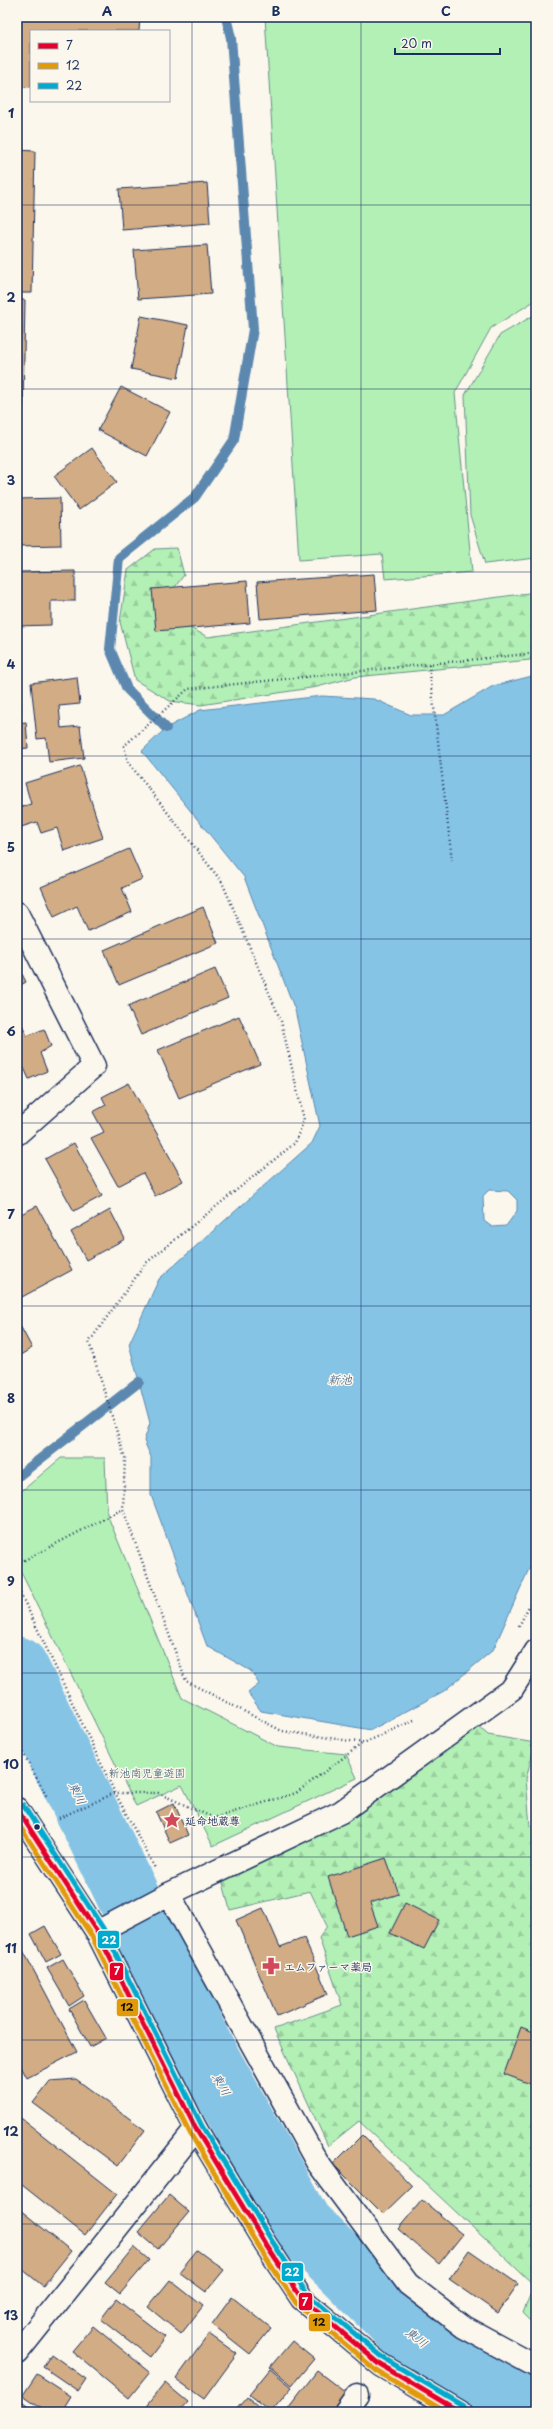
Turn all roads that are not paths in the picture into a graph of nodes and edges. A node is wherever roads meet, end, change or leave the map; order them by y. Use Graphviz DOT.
graph roads {
  1 [pos="17,913"];
  2 [pos="17,1134"];
  3 [pos="536,1651"];
  4 [pos="17,1809"];
  5 [pos="165,1896"];
  6 [pos="105,1928"];
  7 [pos="196,2129"];
  8 [pos="17,2353"];
  9 [pos="536,2366"];
  10 [pos="460,2412"];
  1 -- 2 [label="street"];
  3 -- 5 [label="street"];
  4 -- 6 [label="street"];
  5 -- 6 [label="street"];
  5 -- 9 [label="street"];
  6 -- 7 [label="street"];
  7 -- 8 [label="street"];
  7 -- 10 [label="street"];
}
